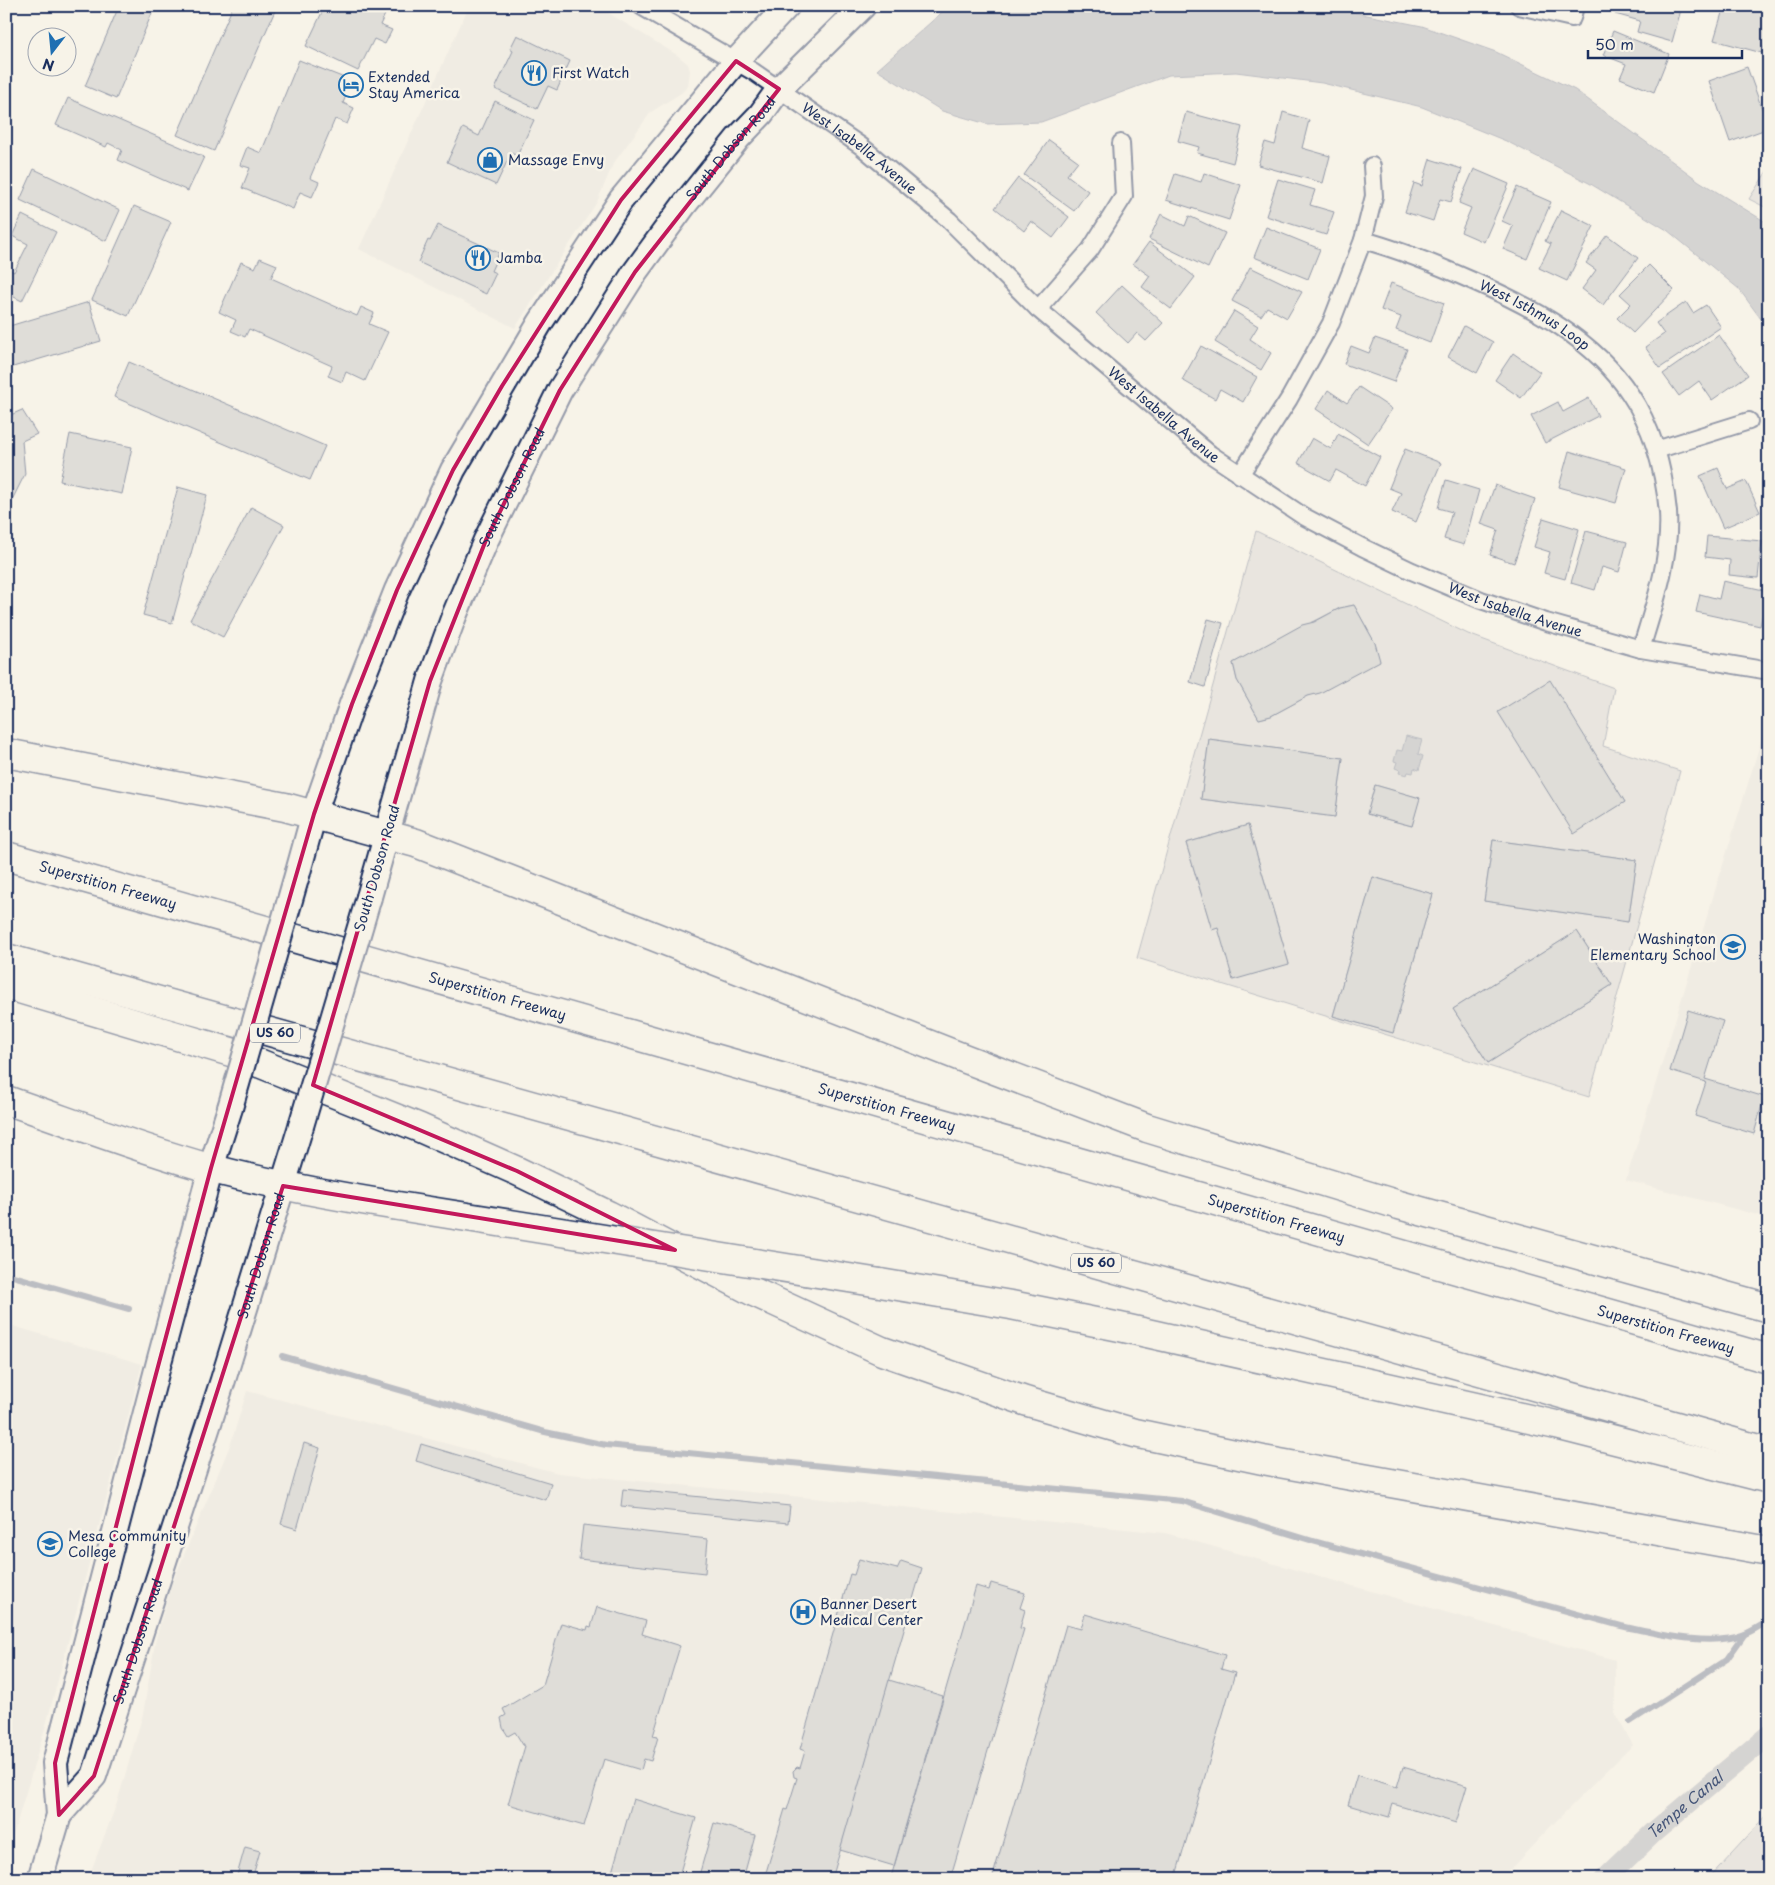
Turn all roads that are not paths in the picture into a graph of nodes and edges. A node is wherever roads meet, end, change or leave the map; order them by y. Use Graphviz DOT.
graph roads {
  1 [pos="640,6"];
  2 [pos="787,6"];
  3 [pos="863,6"];
  4 [pos="1519,6"];
  5 [pos="1575,6"];
  6 [pos="736,61"];
  7 [pos="779,89"];
  8 [pos="1121,143"];
  9 [pos="1372,166"];
  10 [pos="1363,240"];
  11 [pos="1038,309"];
  12 [pos="1749,421"];
  13 [pos="1656,450"];
  14 [pos="1240,475"];
  15 [pos="1641,649"];
  16 [pos="1769,671"];
  17 [pos="6,753"];
  18 [pos="314,814"];
  19 [pos="386,834"];
  20 [pos="6,856"];
  21 [pos="6,958"];
  22 [pos="6,985"];
  23 [pos="6,1100"];
  24 [pos="211,1168"];
  25 [pos="283,1186"];
  26 [pos="1769,1308"];
  27 [pos="1769,1359"];
  28 [pos="1769,1452"];
  29 [pos="1769,1478"];
  30 [pos="1766,1551"];
  31 [pos="58,1816"];
  32 [pos="40,1879"];
  1 -- 6 [label="street, West Isabella Avenue"];
  2 -- 6 [label="main road, South Dobson Road"];
  3 -- 7 [label="main road, South Dobson Road"];
  4 -- 5 [label="street"];
  6 -- 7 [label="street, West Isabella Avenue"];
  6 -- 18 [label="main road, South Dobson Road"];
  7 -- 11 [label="street, West Isabella Avenue"];
  7 -- 19 [label="main road, South Dobson Road"];
  8 -- 11 [label="street"];
  9 -- 10 [label="street"];
  10 -- 13 [label="street, West Isthmus Loop"];
  10 -- 14 [label="street"];
  11 -- 14 [label="street, West Isabella Avenue"];
  12 -- 13 [label="street"];
  13 -- 15 [label="street, West Isthmus Loop"];
  14 -- 15 [label="street, West Isabella Avenue"];
  15 -- 16 [label="street, West Isabella Avenue"];
  17 -- 18 [label="highway"];
  18 -- 19 [label="highway"];
  18 -- 24 [label="main road, South Dobson Road, bridge"];
  19 -- 25 [label="main road, South Dobson Road, bridge"];
  19 -- 26 [label="highway"];
  20 -- 27 [label="highway, Superstition Freeway"];
  21 -- 28 [label="highway, US 60"];
  22 -- 30 [label="highway"];
  23 -- 24 [label="highway"];
  24 -- 25 [label="highway"];
  24 -- 31 [label="main road, South Dobson Road"];
  25 -- 29 [label="highway, bridge"];
  25 -- 31 [label="main road, South Dobson Road"];
  31 -- 32 [label="main road, South Dobson Road"];
}
